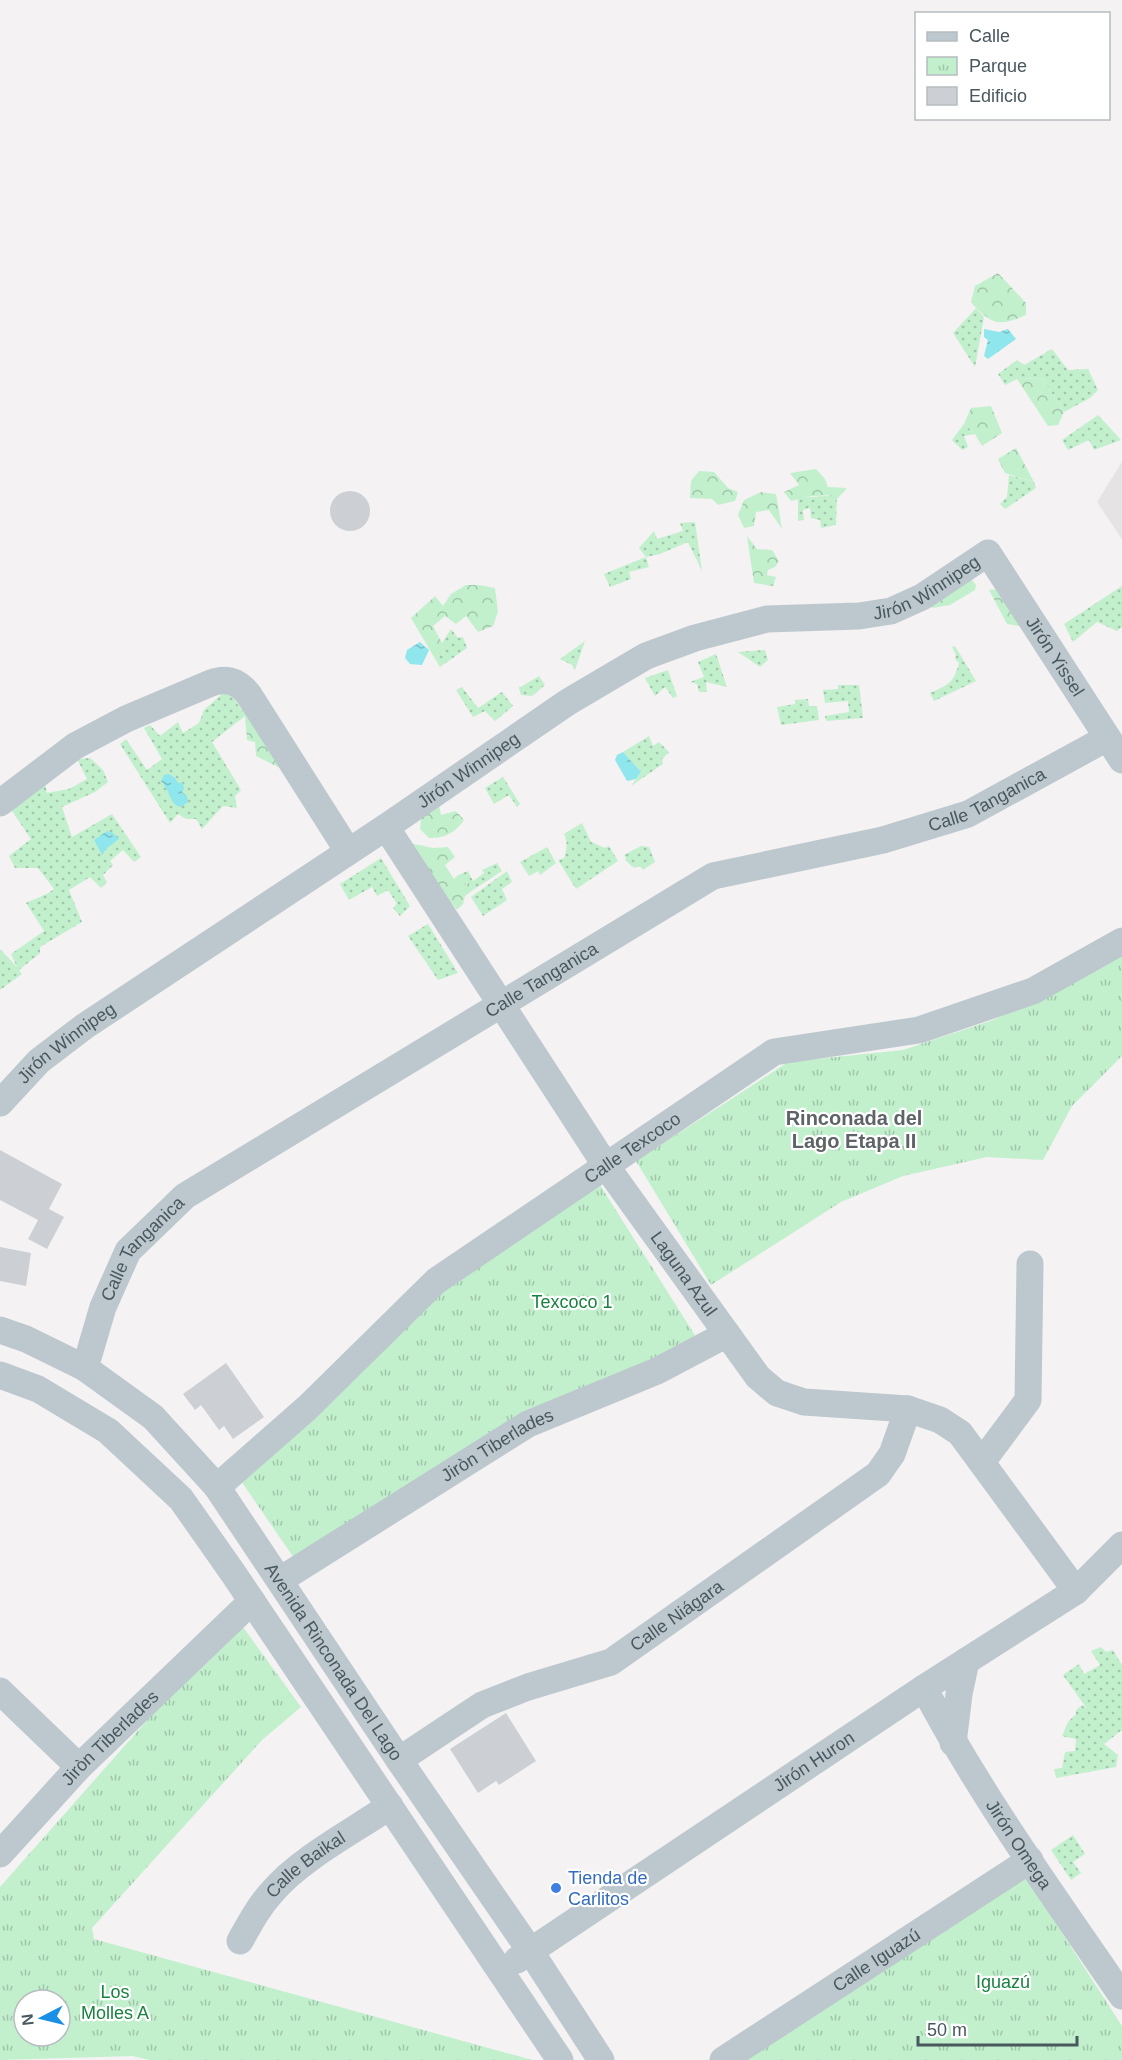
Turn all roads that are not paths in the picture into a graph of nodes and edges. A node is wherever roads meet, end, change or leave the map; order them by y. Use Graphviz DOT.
graph roads {
  1 [pos="988,553"];
  2 [pos="1107,738"];
  3 [pos="1122,760"];
  4 [pos="0,803"];
  5 [pos="386,827"];
  6 [pos="348,851"];
  7 [pos="1122,941"];
  8 [pos="501,1004"];
  9 [pos="0,1103"];
  10 [pos="606,1166"];
  11 [pos="1030,1264"];
  12 [pos="0,1330"];
  13 [pos="728,1335"];
  14 [pos="85,1368"];
  15 [pos="0,1375"];
  16 [pos="908,1408"];
  17 [pos="982,1462"];
  18 [pos="217,1487"];
  19 [pos="1122,1545"];
  20 [pos="280,1580"];
  21 [pos="1076,1591"];
  22 [pos="252,1601"];
  23 [pos="966,1661"];
  24 [pos="924,1688"];
  25 [pos="0,1691"];
  26 [pos="953,1743"];
  27 [pos="399,1760"];
  28 [pos="79,1767"];
  29 [pos="390,1806"];
  30 [pos="0,1854"];
  31 [pos="1030,1860"];
  32 [pos="240,1941"];
  33 [pos="531,1952"];
  34 [pos="500,1970"];
  35 [pos="1122,1996"];
  36 [pos="560,2060"];
  37 [pos="601,2060"];
  38 [pos="723,2060"];
  1 -- 2 [label="street, Jirón Yissel"];
  1 -- 5 [label="street, Jirón Winnipeg"];
  2 -- 3 [label="street, Jirón Yissel"];
  2 -- 8 [label="street, Calle Tanganica"];
  4 -- 6 [label="street"];
  5 -- 6 [label="street, Jirón Winnipeg"];
  5 -- 8 [label="street, Laguna Azul"];
  6 -- 9 [label="street, Jirón Winnipeg"];
  7 -- 10 [label="street, Calle Texcoco"];
  8 -- 10 [label="street, Laguna Azul"];
  8 -- 14 [label="street, Calle Tanganica"];
  10 -- 13 [label="street, Laguna Azul"];
  10 -- 18 [label="street, Calle Texcoco"];
  11 -- 17 [label="street"];
  12 -- 14 [label="street, Avenida Rinconada Del Lago"];
  13 -- 16 [label="street, Laguna Azul"];
  13 -- 20 [label="street, Jiròn Tiberlades"];
  14 -- 18 [label="street, Avenida Rinconada Del Lago"];
  15 -- 22 [label="street, Avenida Rinconada Del Lago"];
  16 -- 17 [label="street, Laguna Azul"];
  16 -- 27 [label="street, Calle Niágara"];
  17 -- 21 [label="street, Laguna Azul"];
  18 -- 20 [label="street, Avenida Rinconada Del Lago"];
  19 -- 21 [label="street, Jirón Huron"];
  20 -- 27 [label="street, Avenida Rinconada Del Lago"];
  21 -- 23 [label="street, Jirón Huron"];
  22 -- 28 [label="street, Jiròn Tiberlades"];
  22 -- 29 [label="street, Avenida Rinconada Del Lago"];
  23 -- 24 [label="street, Jirón Huron"];
  23 -- 26 [label="street"];
  24 -- 26 [label="street, Jirón Omega"];
  24 -- 33 [label="street, Jirón Huron"];
  25 -- 28 [label="street"];
  26 -- 31 [label="street, Jirón Omega"];
  27 -- 33 [label="street, Avenida Rinconada Del Lago"];
  28 -- 30 [label="street, Jiròn Tiberlades"];
  29 -- 32 [label="street, Calle Baikal"];
  29 -- 34 [label="street, Avenida Rinconada Del Lago"];
  31 -- 35 [label="street, Jirón Omega"];
  31 -- 38 [label="street, Calle Iguazú"];
  33 -- 34 [label="street, Jirón Huron"];
  33 -- 37 [label="street, Avenida Rinconada Del Lago"];
  34 -- 36 [label="street, Avenida Rinconada Del Lago"];
}
